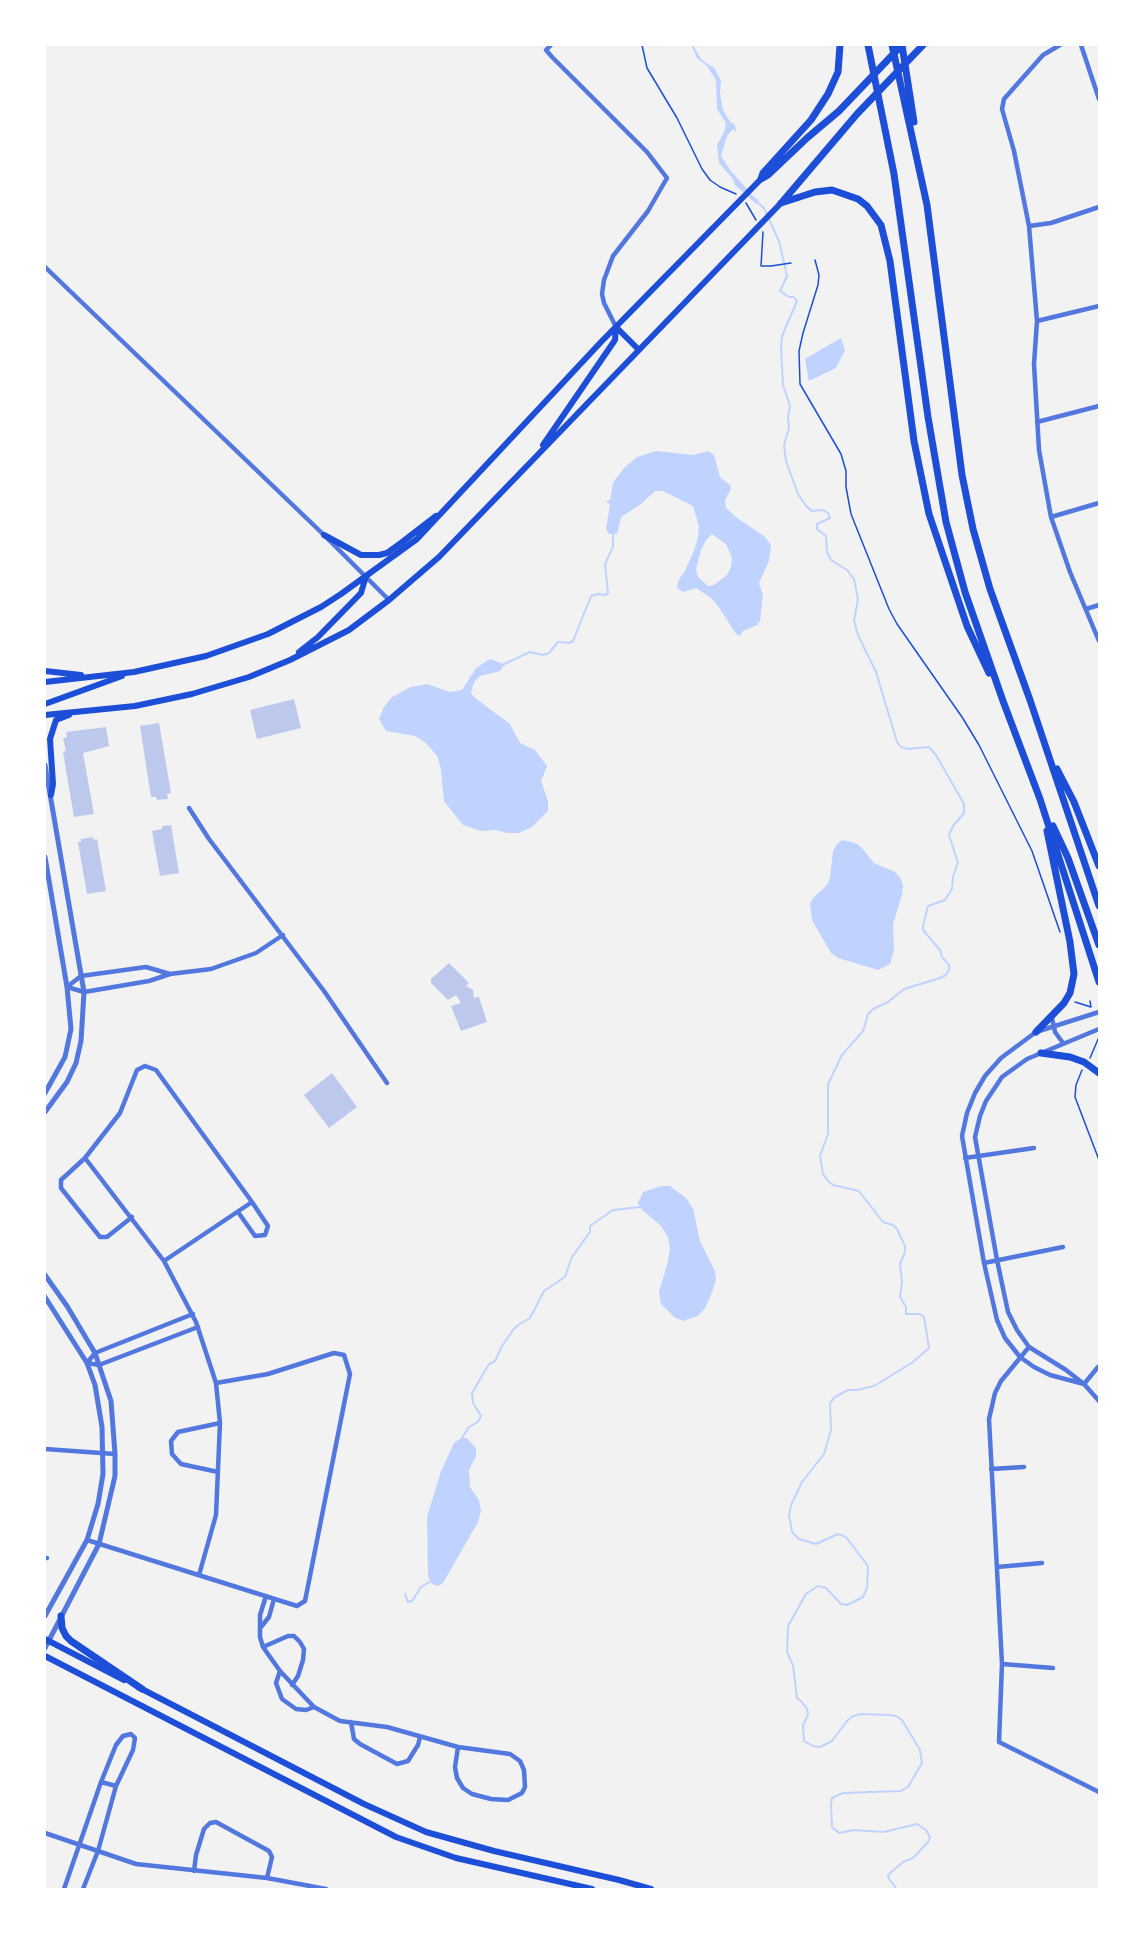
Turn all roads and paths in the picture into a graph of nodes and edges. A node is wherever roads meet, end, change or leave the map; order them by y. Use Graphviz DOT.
graph roads {
  1 [pos="551,45"];
  2 [pos="642,45"];
  3 [pos="840,45"];
  4 [pos="892,45"];
  5 [pos="902,45"];
  6 [pos="923,45"];
  7 [pos="1060,45"];
  8 [pos="1081,45"];
  9 [pos="868,47"];
  10 [pos="905,84"];
  11 [pos="1099,99"];
  12 [pos="761,179"];
  13 [pos="781,203"];
  14 [pos="1099,207"];
  15 [pos="758,222"];
  16 [pos="1029,226"];
  17 [pos="762,230"];
  18 [pos="815,260"];
  19 [pos="792,263"];
  20 [pos="45,267"];
  21 [pos="1099,306"];
  22 [pos="1037,321"];
  23 [pos="616,327"];
  24 [pos="639,350"];
  25 [pos="1099,406"];
  26 [pos="1037,422"];
  27 [pos="532,461"];
  28 [pos="1099,503"];
  29 [pos="444,512"];
  30 [pos="1051,517"];
  31 [pos="324,535"];
  32 [pos="366,576"];
  33 [pos="389,600"];
  34 [pos="1099,604"];
  35 [pos="1086,609"];
  36 [pos="1099,641"];
  37 [pos="290,660"];
  38 [pos="45,671"];
  39 [pos="134,672"];
  40 [pos="100,676"];
  41 [pos="45,682"];
  42 [pos="1003,702"];
  43 [pos="45,704"];
  44 [pos="73,712"];
  45 [pos="45,715"];
  46 [pos="1046,746"];
  47 [pos="45,765"];
  48 [pos="51,795"];
  49 [pos="1040,799"];
  50 [pos="189,808"];
  51 [pos="45,857"];
  52 [pos="1099,866"];
  53 [pos="1099,906"];
  54 [pos="283,934"];
  55 [pos="1062,937"];
  56 [pos="1099,945"];
  57 [pos="170,974"];
  58 [pos="81,976"];
  59 [pos="1099,982"];
  60 [pos="67,987"];
  61 [pos="84,992"];
  62 [pos="1071,1001"];
  63 [pos="1090,1001"];
  64 [pos="1099,1012"];
  65 [pos="1052,1018"];
  66 [pos="1053,1027"];
  67 [pos="1099,1029"];
  68 [pos="1036,1032"];
  69 [pos="1099,1036"];
  70 [pos="1063,1043"];
  71 [pos="1041,1053"];
  72 [pos="1089,1058"];
  73 [pos="1084,1067"];
  74 [pos="1099,1073"];
  75 [pos="387,1083"];
  76 [pos="45,1093"];
  77 [pos="45,1112"];
  78 [pos="1034,1148"];
  79 [pos="978,1156"];
  80 [pos="85,1158"];
  81 [pos="965,1158"];
  82 [pos="1099,1160"];
  83 [pos="252,1202"];
  84 [pos="238,1212"];
  85 [pos="132,1217"];
  86 [pos="1063,1247"];
  87 [pos="997,1260"];
  88 [pos="164,1261"];
  89 [pos="984,1263"];
  90 [pos="45,1275"];
  91 [pos="45,1297"];
  92 [pos="193,1314"];
  93 [pos="197,1325"];
  94 [pos="1029,1347"];
  95 [pos="95,1353"];
  96 [pos="1020,1357"];
  97 [pos="87,1363"];
  98 [pos="99,1365"];
  99 [pos="1098,1367"];
  100 [pos="216,1383"];
  101 [pos="1084,1384"];
  102 [pos="1099,1401"];
  103 [pos="220,1423"];
  104 [pos="45,1449"];
  105 [pos="103,1454"];
  106 [pos="115,1454"];
  107 [pos="1024,1467"];
  108 [pos="991,1469"];
  109 [pos="218,1472"];
  110 [pos="87,1540"];
  111 [pos="99,1544"];
  112 [pos="1041,1563"];
  113 [pos="997,1567"];
  114 [pos="199,1575"];
  115 [pos="266,1596"];
  116 [pos="274,1599"];
  117 [pos="45,1616"];
  118 [pos="62,1616"];
  119 [pos="261,1627"];
  120 [pos="47,1640"];
  121 [pos="263,1647"];
  122 [pos="45,1648"];
  123 [pos="45,1656"];
  124 [pos="1002,1664"];
  125 [pos="1053,1668"];
  126 [pos="280,1671"];
  127 [pos="292,1685"];
  128 [pos="142,1689"];
  129 [pos="314,1707"];
  130 [pos="351,1722"];
  131 [pos="420,1737"];
  132 [pos="458,1748"];
  133 [pos="101,1782"];
  134 [pos="116,1786"];
  135 [pos="1099,1792"];
  136 [pos="45,1833"];
  137 [pos="80,1846"];
  138 [pos="98,1851"];
  139 [pos="194,1871"];
  140 [pos="267,1878"];
  141 [pos="64,1889"];
  142 [pos="83,1889"];
  143 [pos="326,1889"];
  144 [pos="591,1889"];
  145 [pos="651,1889"];
  1 -- 23 [label="street"];
  2 -- 15 [label="path"];
  3 -- 12 [label="main road"];
  4 -- 10 [label="main road"];
  5 -- 10 [label="main road"];
  5 -- 12 [label="main road"];
  6 -- 13 [label="main road"];
  7 -- 16 [label="street"];
  8 -- 11 [label="street"];
  9 -- 42 [label="main road"];
  10 -- 46 [label="main road"];
  12 -- 23 [label="main road"];
  13 -- 24 [label="main road"];
  13 -- 42 [label="main road"];
  14 -- 16 [label="street"];
  16 -- 22 [label="street"];
  17 -- 19 [label="path"];
  18 -- 55 [label="path"];
  20 -- 31 [label="street"];
  21 -- 22 [label="street"];
  22 -- 26 [label="street"];
  23 -- 24 [label="main road"];
  23 -- 27 [label="main road"];
  23 -- 29 [label="main road"];
  24 -- 27 [label="main road"];
  25 -- 26 [label="street"];
  26 -- 30 [label="street"];
  27 -- 33 [label="main road"];
  28 -- 30 [label="street"];
  29 -- 31 [label="main road"];
  29 -- 32 [label="main road"];
  30 -- 35 [label="street"];
  31 -- 32 [label="street"];
  32 -- 33 [label="street"];
  32 -- 37 [label="main road"];
  32 -- 39 [label="main road"];
  33 -- 37 [label="main road"];
  34 -- 35 [label="street"];
  35 -- 36 [label="street"];
  37 -- 44 [label="main road"];
  38 -- 40 [label="main road"];
  39 -- 40 [label="main road"];
  39 -- 43 [label="main road"];
  40 -- 41 [label="main road"];
  42 -- 49 [label="main road"];
  44 -- 45 [label="main road"];
  44 -- 48 [label="main road"];
  46 -- 52 [label="main road"];
  46 -- 53 [label="main road"];
  47 -- 48 [label="street"];
  48 -- 58 [label="street"];
  49 -- 56 [label="main road"];
  49 -- 59 [label="main road"];
  49 -- 65 [label="main road"];
  50 -- 54 [label="street"];
  51 -- 60 [label="street"];
  54 -- 57 [label="street"];
  54 -- 75 [label="street"];
  57 -- 58 [label="street"];
  57 -- 61 [label="street"];
  58 -- 60 [label="street"];
  58 -- 61 [label="street"];
  60 -- 61 [label="street"];
  60 -- 76 [label="street"];
  61 -- 77 [label="street"];
  62 -- 63 [label="path"];
  64 -- 66 [label="street"];
  65 -- 66 [label="street"];
  65 -- 68 [label="main road"];
  66 -- 68 [label="street"];
  66 -- 70 [label="street"];
  67 -- 70 [label="street"];
  68 -- 81 [label="street"];
  69 -- 72 [label="path"];
  70 -- 71 [label="street"];
  71 -- 74 [label="main road"];
  71 -- 79 [label="street"];
  73 -- 82 [label="path"];
  78 -- 79 [label="street"];
  79 -- 81 [label="street"];
  79 -- 87 [label="street"];
  80 -- 83 [label="street"];
  80 -- 85 [label="street"];
  80 -- 85 [label="street"];
  81 -- 89 [label="street"];
  83 -- 84 [label="street"];
  83 -- 84 [label="street"];
  84 -- 88 [label="street"];
  85 -- 88 [label="street"];
  86 -- 87 [label="street"];
  87 -- 89 [label="street"];
  87 -- 94 [label="street"];
  88 -- 92 [label="street"];
  89 -- 96 [label="street"];
  90 -- 95 [label="street"];
  91 -- 97 [label="street"];
  92 -- 93 [label="street"];
  92 -- 95 [label="street"];
  93 -- 98 [label="street"];
  93 -- 100 [label="street"];
  94 -- 96 [label="street"];
  94 -- 101 [label="street"];
  95 -- 97 [label="street"];
  95 -- 98 [label="street"];
  96 -- 101 [label="street"];
  96 -- 108 [label="street"];
  97 -- 98 [label="street"];
  97 -- 105 [label="street"];
  98 -- 106 [label="street"];
  99 -- 101 [label="street"];
  100 -- 103 [label="street"];
  100 -- 116 [label="street"];
  101 -- 102 [label="street"];
  103 -- 109 [label="street"];
  103 -- 109 [label="street"];
  104 -- 105 [label="street"];
  105 -- 106 [label="street"];
  105 -- 110 [label="street"];
  106 -- 111 [label="street"];
  107 -- 108 [label="street"];
  108 -- 113 [label="street"];
  109 -- 114 [label="street"];
  110 -- 111 [label="street"];
  110 -- 117 [label="street"];
  111 -- 114 [label="street"];
  111 -- 118 [label="street"];
  112 -- 113 [label="street"];
  113 -- 124 [label="street"];
  114 -- 115 [label="street"];
  115 -- 116 [label="street"];
  115 -- 119 [label="street"];
  116 -- 119 [label="street"];
  118 -- 120 [label="street"];
  118 -- 128 [label="main road"];
  119 -- 121 [label="street"];
  120 -- 122 [label="street"];
  120 -- 128 [label="main road"];
  121 -- 126 [label="street"];
  121 -- 127 [label="street"];
  123 -- 144 [label="main road"];
  124 -- 125 [label="street"];
  124 -- 135 [label="street"];
  126 -- 127 [label="street"];
  126 -- 129 [label="street"];
  127 -- 129 [label="street"];
  128 -- 145 [label="main road"];
  129 -- 130 [label="street"];
  130 -- 131 [label="street"];
  130 -- 131 [label="street"];
  131 -- 132 [label="street"];
  132 -- 132 [label="street"];
  133 -- 134 [label="street"];
  133 -- 134 [label="street"];
  133 -- 137 [label="street"];
  134 -- 138 [label="street"];
  136 -- 137 [label="street"];
  137 -- 138 [label="street"];
  137 -- 141 [label="street"];
  138 -- 139 [label="street"];
  138 -- 142 [label="street"];
  139 -- 140 [label="street"];
  139 -- 140 [label="street"];
  140 -- 143 [label="street"];
}
